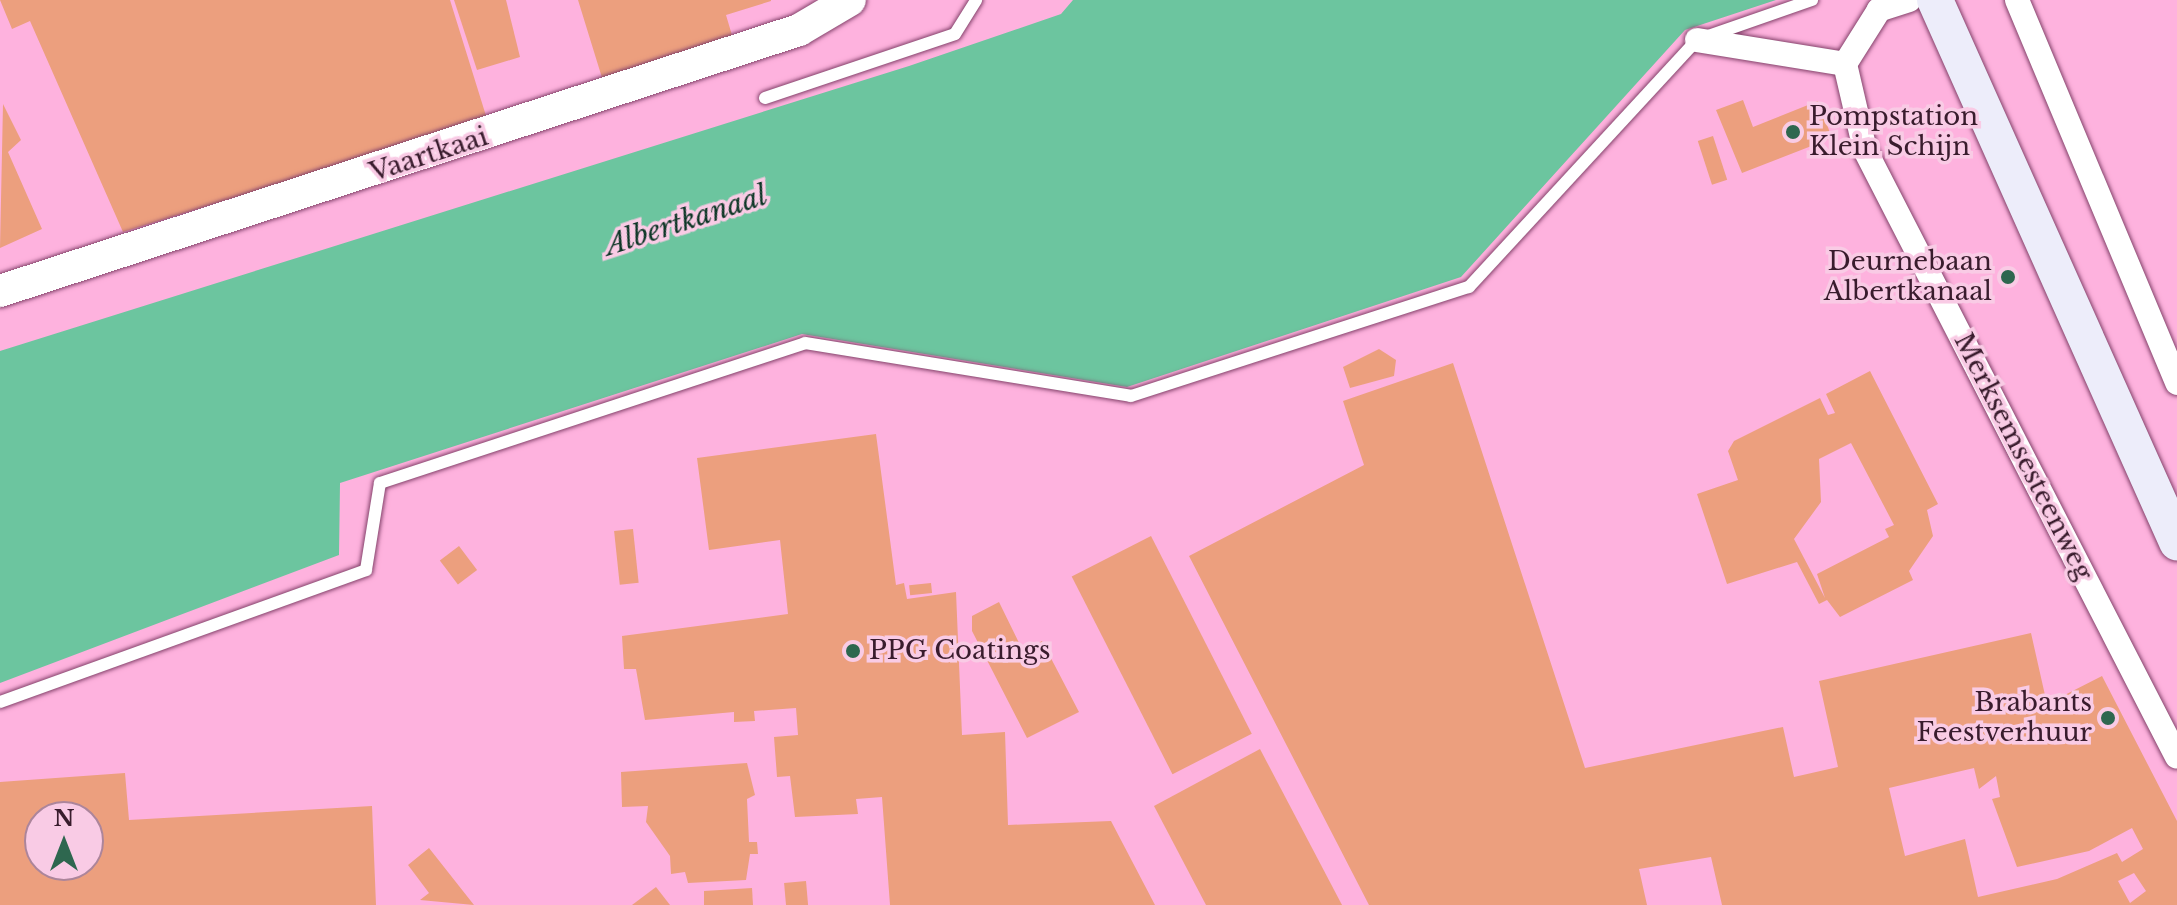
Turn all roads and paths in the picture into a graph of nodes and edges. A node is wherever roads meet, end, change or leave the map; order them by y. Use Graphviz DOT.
graph roads {
  1 [pos="850,0"];
  2 [pos="976,0"];
  3 [pos="1812,0"];
  4 [pos="1909,0"];
  5 [pos="1935,0"];
  6 [pos="2017,0"];
  7 [pos="1697,40"];
  8 [pos="1845,64"];
  9 [pos="765,98"];
  10 [pos="0,291"];
  11 [pos="2177,383"];
  12 [pos="2177,542"];
  13 [pos="0,702"];
  14 [pos="2177,757"];
  1 -- 10 [label="street, Vaartkaai"];
  2 -- 9 [label="lane"];
  3 -- 7 [label="lane"];
  4 -- 8 [label="street"];
  5 -- 12 [label="main road"];
  6 -- 11 [label="street"];
  7 -- 8 [label="street"];
  7 -- 13 [label="lane"];
  8 -- 14 [label="street, Merksemsesteenweg"];
}
